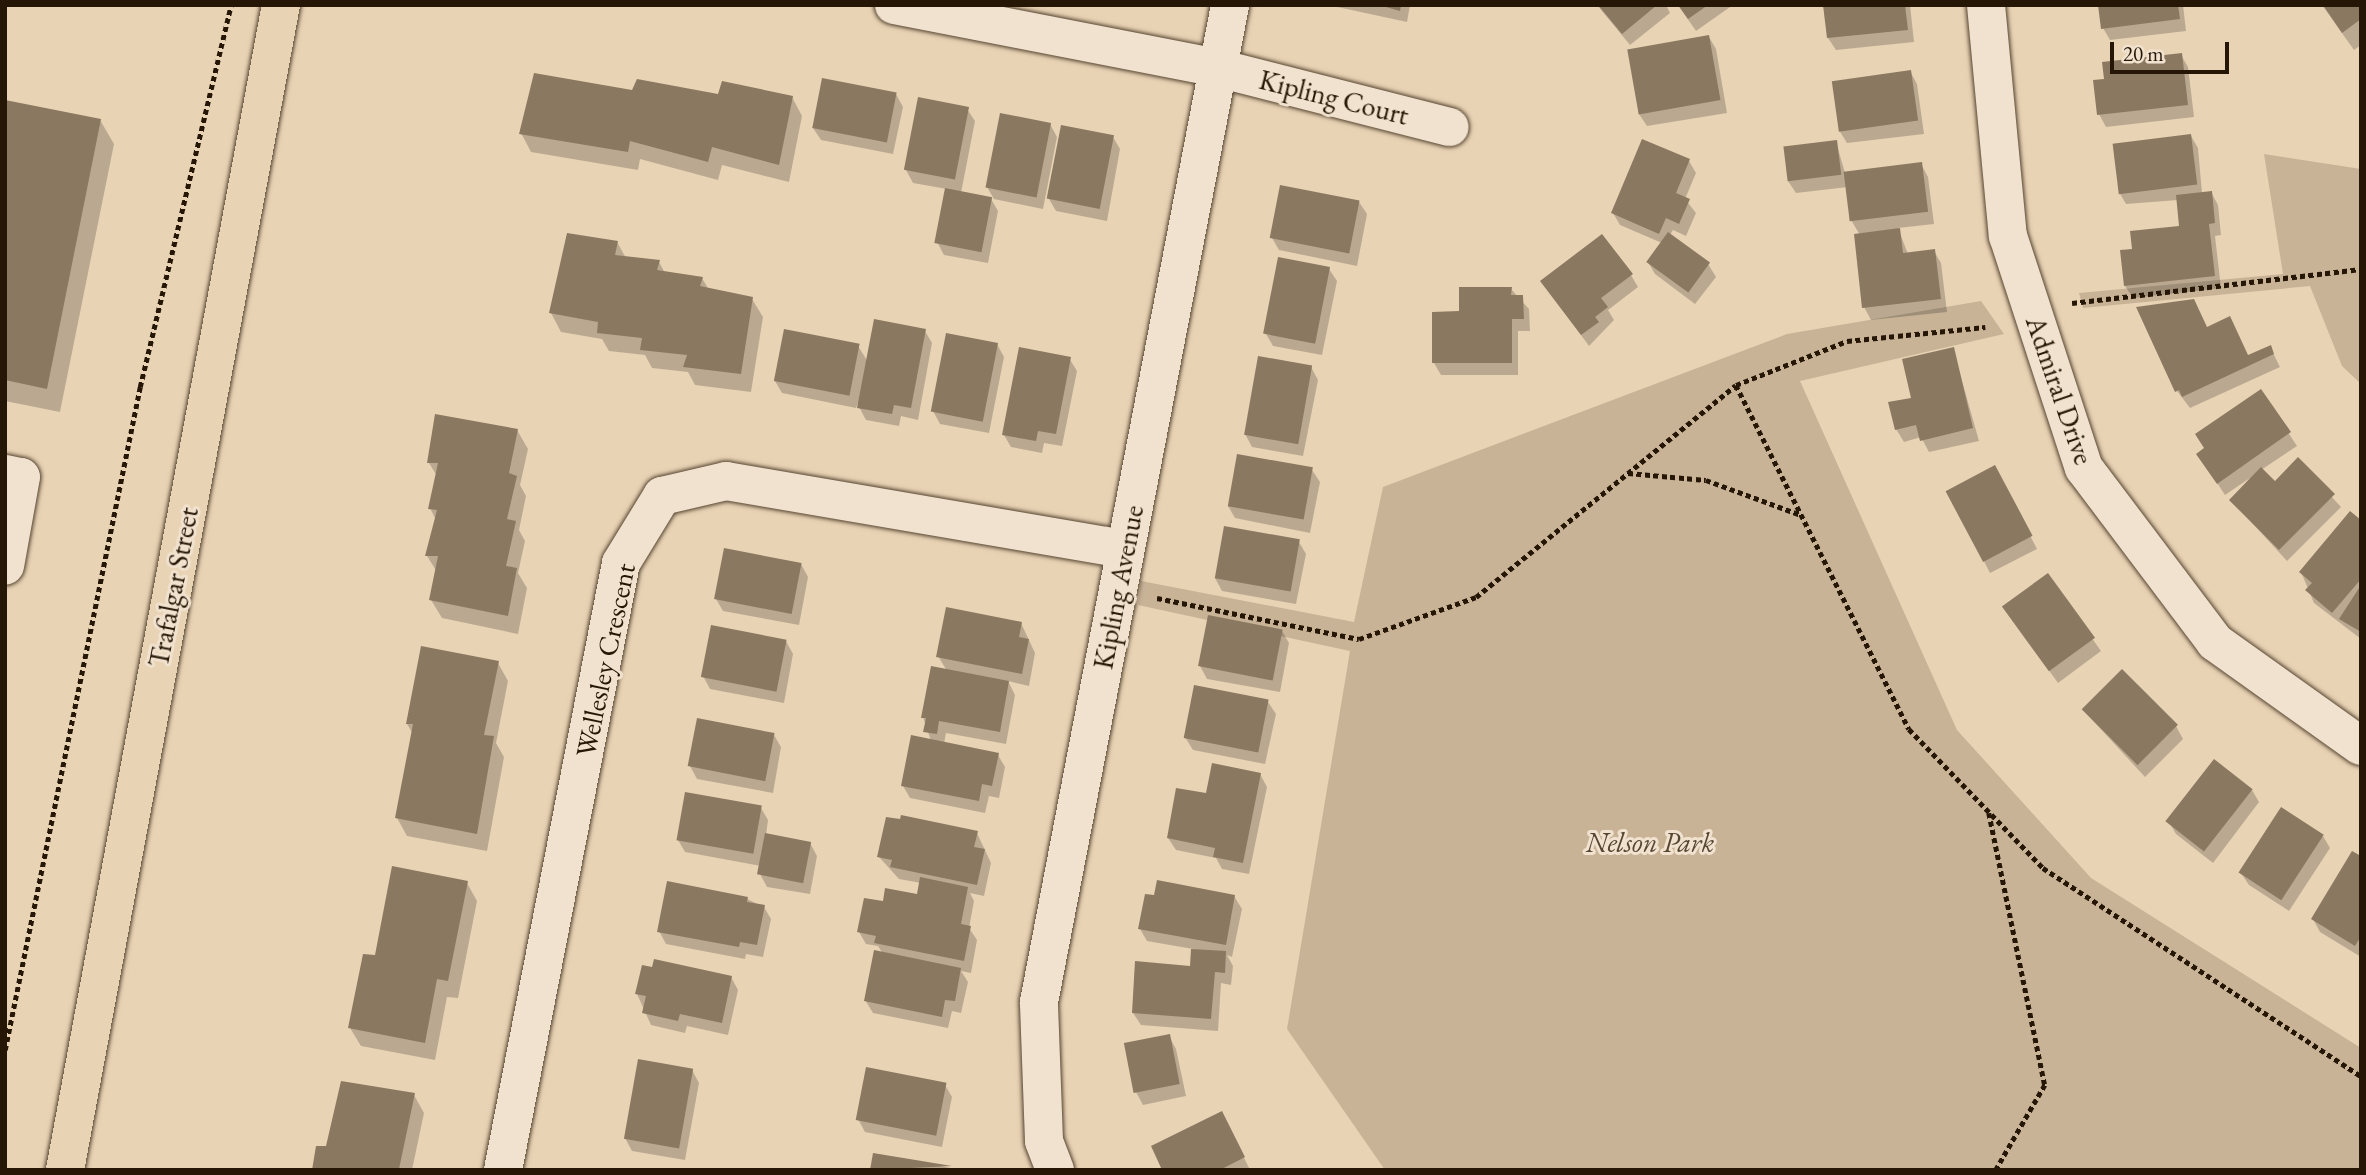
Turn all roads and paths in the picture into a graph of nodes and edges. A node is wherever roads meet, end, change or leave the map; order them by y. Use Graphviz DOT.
graph roads {
  1 [pos="231,5"];
  2 [pos="281,5"];
  3 [pos="894,5"];
  4 [pos="1230,5"];
  5 [pos="1986,5"];
  6 [pos="1218,68"];
  7 [pos="1450,127"];
  8 [pos="2361,269"];
  9 [pos="2034,312"];
  10 [pos="1985,327"];
  11 [pos="1737,386"];
  12 [pos="5,474"];
  13 [pos="1628,474"];
  14 [pos="1802,515"];
  15 [pos="1125,549"];
  16 [pos="5,566"];
  17 [pos="1156,598"];
  18 [pos="2361,746"];
  19 [pos="1989,812"];
  20 [pos="5,1049"];
  21 [pos="2361,1076"];
  22 [pos="65,1170"];
  23 [pos="503,1170"];
  24 [pos="1055,1170"];
  25 [pos="1996,1170"];
  1 -- 20 [label="path"];
  2 -- 22 [label="main road, Trafalgar Street"];
  3 -- 6 [label="street, Kipling Court"];
  4 -- 6 [label="street, Kipling Avenue"];
  5 -- 9 [label="street, Admiral Drive"];
  6 -- 7 [label="street, Kipling Court"];
  6 -- 15 [label="street, Kipling Avenue"];
  8 -- 9 [label="path"];
  9 -- 18 [label="street, Admiral Drive"];
  10 -- 11 [label="path"];
  11 -- 13 [label="path"];
  11 -- 14 [label="path"];
  12 -- 16 [label="street"];
  13 -- 14 [label="path"];
  13 -- 17 [label="path"];
  14 -- 19 [label="path"];
  15 -- 23 [label="street, Wellesley Crescent"];
  15 -- 24 [label="street, Kipling Avenue"];
  19 -- 21 [label="path"];
  19 -- 25 [label="path"];
}
